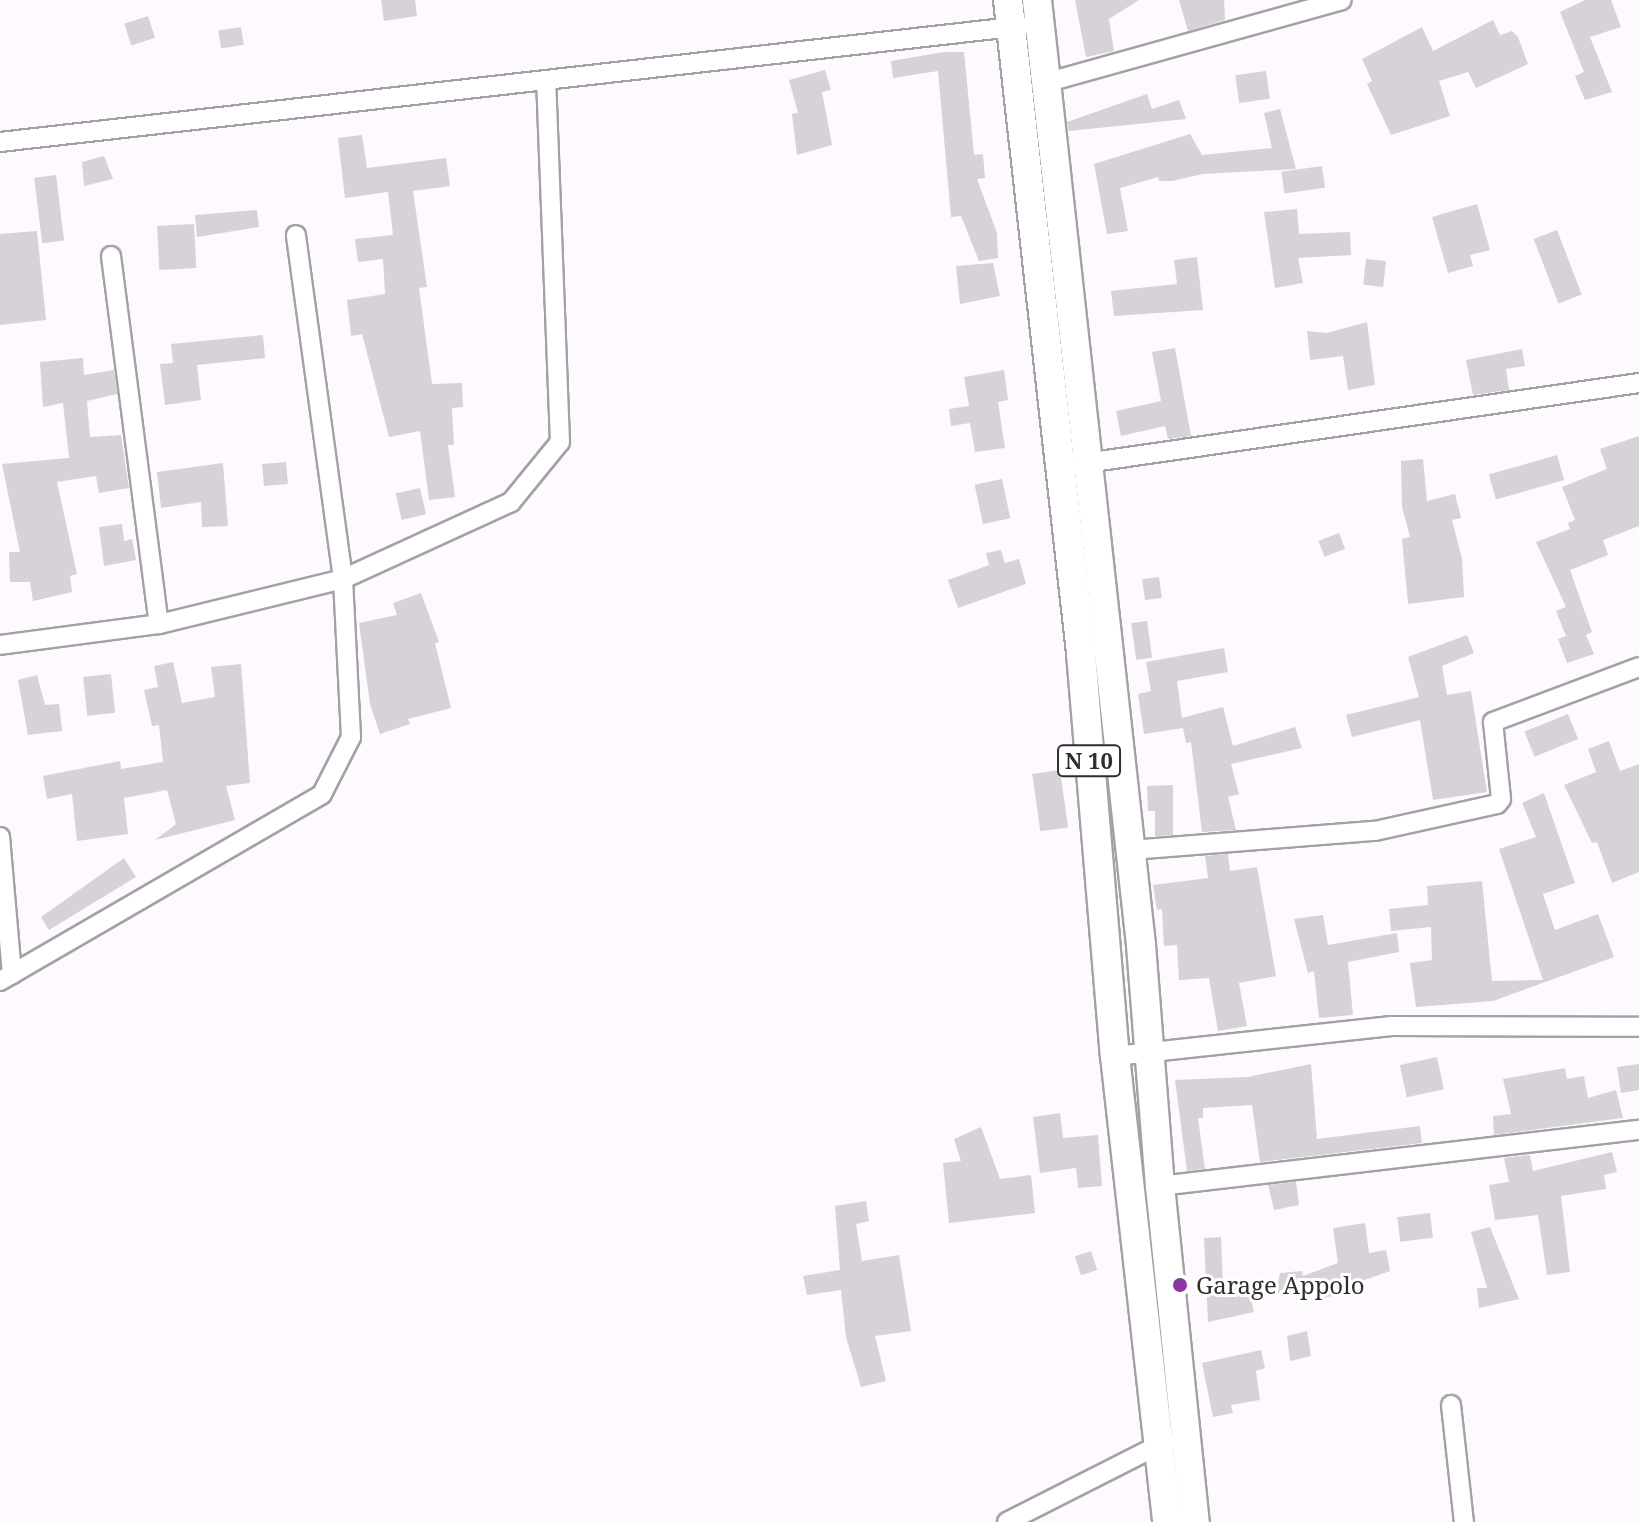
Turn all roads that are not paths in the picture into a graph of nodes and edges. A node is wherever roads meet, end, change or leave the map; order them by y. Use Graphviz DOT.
graph roads {
  1 [pos="1342,0"];
  2 [pos="1024,13"];
  3 [pos="546,80"];
  4 [pos="1045,83"];
  5 [pos="0,142"];
  6 [pos="296,235"];
  7 [pos="111,256"];
  8 [pos="1637,390"];
  9 [pos="1090,463"];
  10 [pos="1060,465"];
  11 [pos="343,579"];
  12 [pos="159,624"];
  13 [pos="0,645"];
  14 [pos="1639,667"];
  15 [pos="0,837"];
  16 [pos="1131,850"];
  17 [pos="6,977"];
  18 [pos="1639,1027"];
  19 [pos="1149,1054"];
  20 [pos="1115,1056"];
  21 [pos="1639,1130"];
  22 [pos="1160,1186"];
  23 [pos="1451,1405"];
  24 [pos="1172,1440"];
  25 [pos="1007,1522"];
  26 [pos="1167,1522"];
  27 [pos="1195,1522"];
  28 [pos="1464,1522"];
  1 -- 4 [label="street"];
  2 -- 3 [label="street"];
  2 -- 4 [label="main road, N 10"];
  2 -- 10 [label="main road, N 10"];
  3 -- 5 [label="street"];
  3 -- 11 [label="street"];
  4 -- 9 [label="main road, N 10"];
  6 -- 11 [label="street"];
  7 -- 12 [label="street"];
  8 -- 9 [label="street"];
  9 -- 10 [label="street"];
  9 -- 16 [label="main road, N 10"];
  10 -- 20 [label="main road, N 10"];
  11 -- 12 [label="street"];
  11 -- 17 [label="street"];
  12 -- 13 [label="street"];
  14 -- 16 [label="street"];
  15 -- 17 [label="street"];
  16 -- 19 [label="main road, N 10"];
  18 -- 19 [label="street"];
  19 -- 20 [label="street"];
  19 -- 22 [label="main road, N 10"];
  20 -- 24 [label="main road, N 10"];
  21 -- 22 [label="street"];
  22 -- 24 [label="main road, N 10"];
  23 -- 28 [label="street"];
  24 -- 25 [label="street"];
  24 -- 26 [label="main road, N 10"];
  24 -- 27 [label="main road, N 10"];
}
